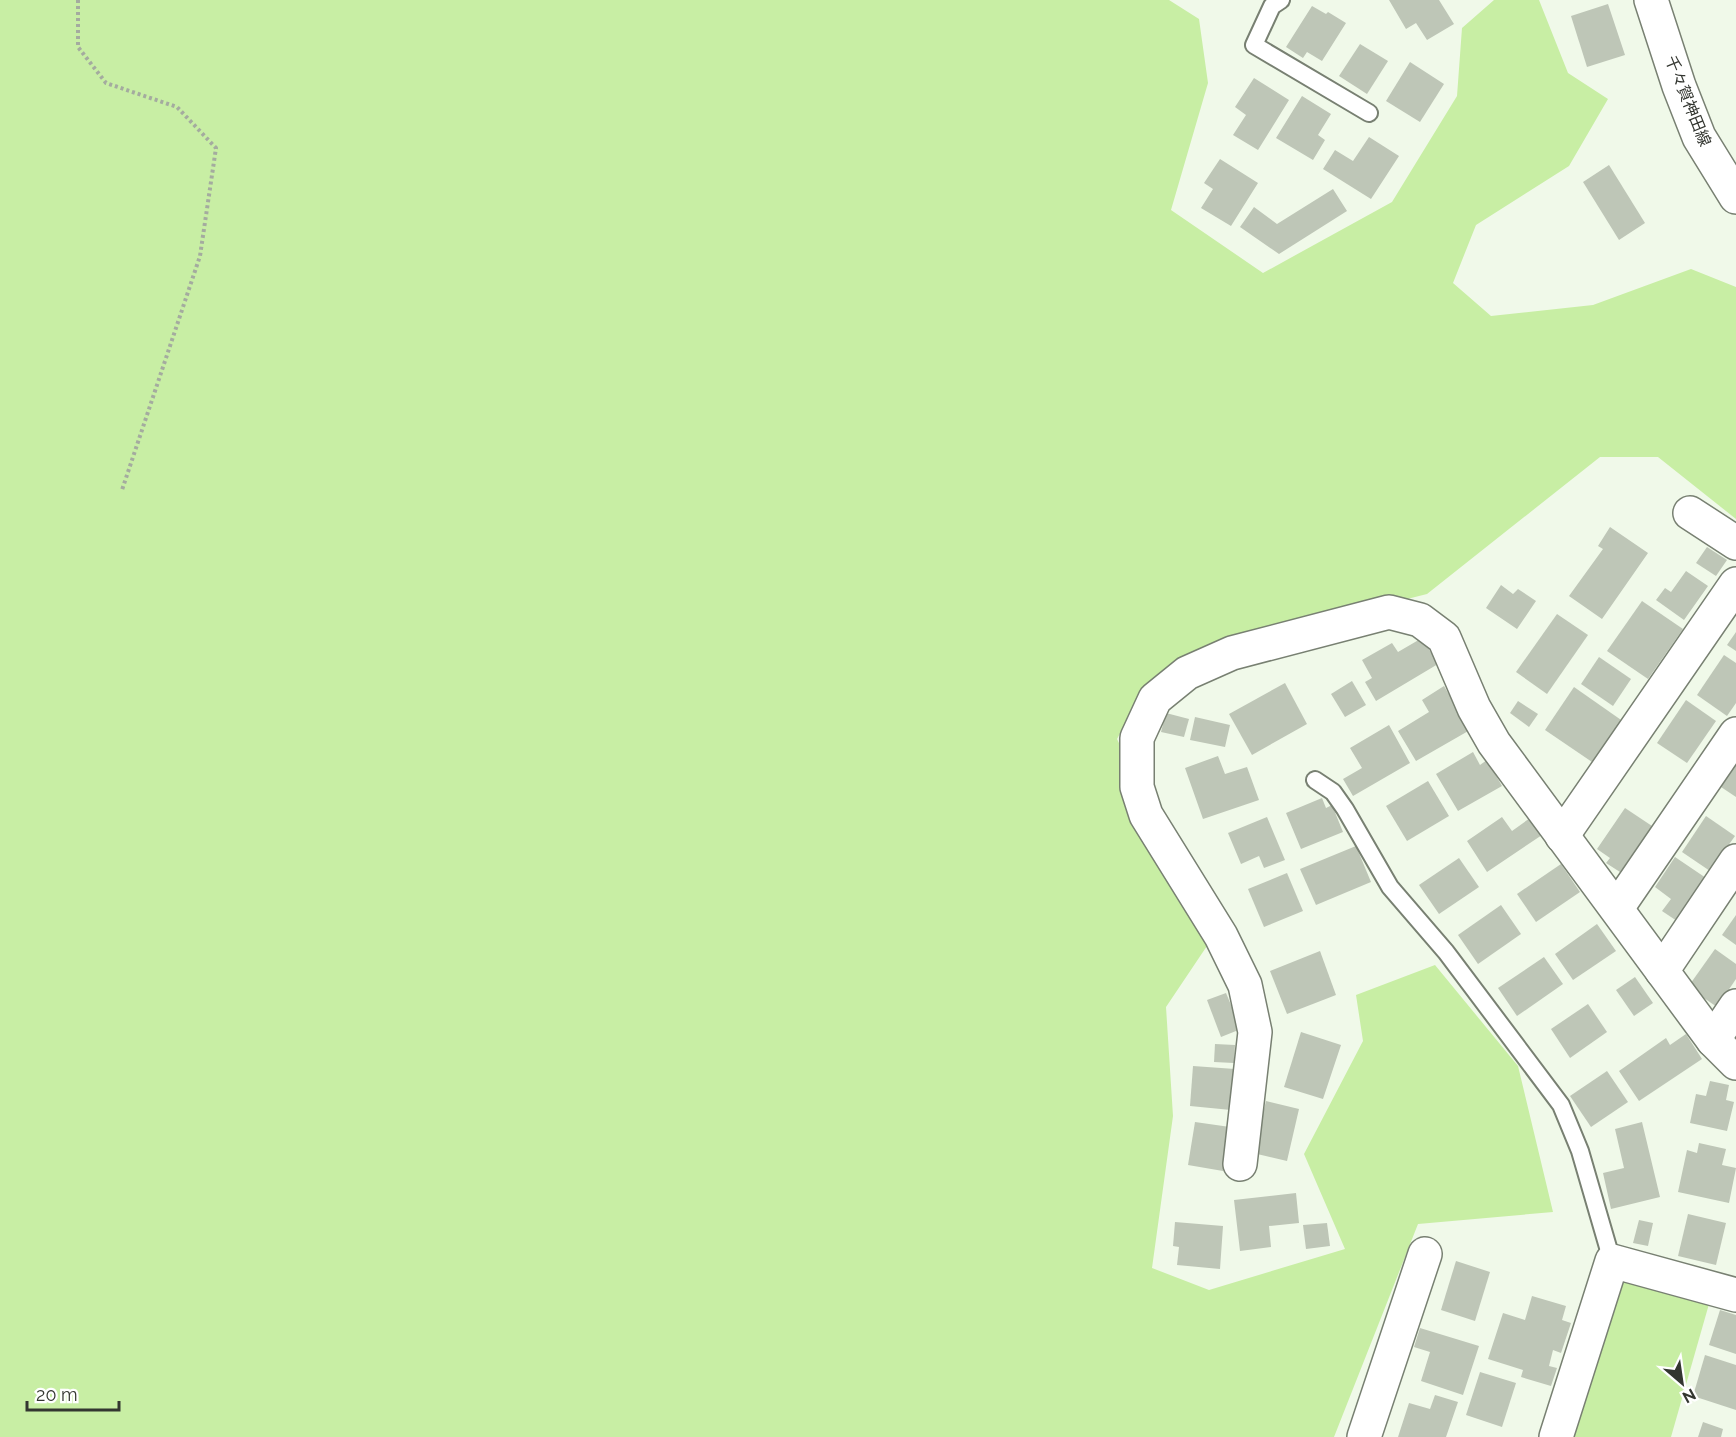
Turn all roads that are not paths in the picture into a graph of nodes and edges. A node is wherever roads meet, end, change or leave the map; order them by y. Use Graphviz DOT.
graph roads {
  1 [pos="1281,0"];
  2 [pos="1651,0"];
  3 [pos="1369,113"];
  4 [pos="1736,197"];
  5 [pos="1690,513"];
  6 [pos="1736,543"];
  7 [pos="1736,584"];
  8 [pos="1736,734"];
  9 [pos="1315,780"];
  10 [pos="1562,836"];
  11 [pos="1736,861"];
  12 [pos="1617,908"];
  13 [pos="1662,971"];
  14 [pos="1736,1006"];
  15 [pos="1713,1040"];
  16 [pos="1736,1063"];
  17 [pos="1240,1164"];
  18 [pos="1425,1254"];
  19 [pos="1612,1261"];
  20 [pos="1736,1295"];
  21 [pos="1364,1437"];
  22 [pos="1556,1437"];
  1 -- 3 [label="lane"];
  2 -- 4 [label="street, 千々賀神田線"];
  5 -- 6 [label="street"];
  7 -- 10 [label="street"];
  8 -- 12 [label="street"];
  9 -- 19 [label="lane"];
  10 -- 12 [label="street"];
  10 -- 17 [label="street"];
  11 -- 13 [label="street"];
  12 -- 13 [label="street"];
  13 -- 15 [label="street"];
  14 -- 15 [label="street"];
  15 -- 16 [label="street"];
  18 -- 21 [label="street"];
  19 -- 20 [label="street"];
  19 -- 22 [label="street"];
}
